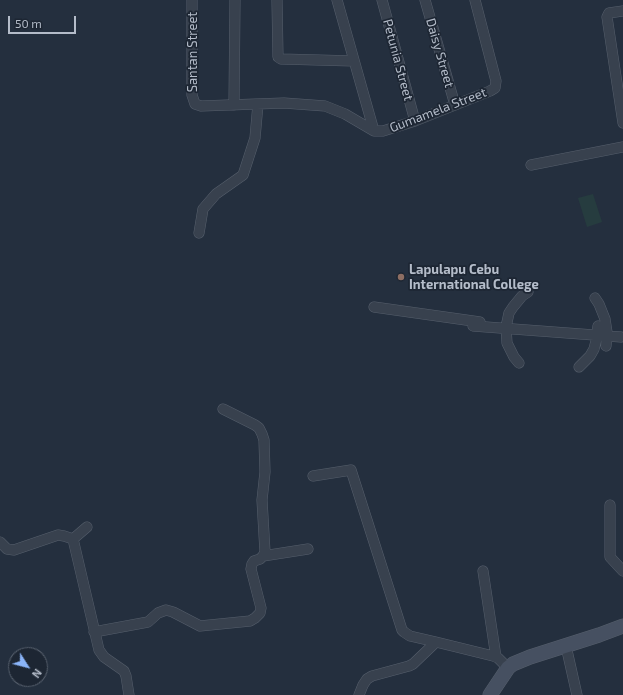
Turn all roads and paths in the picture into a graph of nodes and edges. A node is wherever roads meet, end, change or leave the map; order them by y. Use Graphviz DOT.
graph roads {
  1 [pos="192,0"];
  2 [pos="235,0"];
  3 [pos="277,0"];
  4 [pos="337,0"];
  5 [pos="382,0"];
  6 [pos="425,0"];
  7 [pos="475,0"];
  8 [pos="623,11"];
  9 [pos="354,61"];
  10 [pos="195,104"];
  11 [pos="258,104"];
  12 [pos="234,105"];
  13 [pos="455,105"];
  14 [pos="415,121"];
  15 [pos="623,123"];
  16 [pos="374,131"];
  17 [pos="623,147"];
  18 [pos="531,165"];
  19 [pos="199,233"];
  20 [pos="528,292"];
  21 [pos="595,298"];
  22 [pos="374,307"];
  23 [pos="506,328"];
  24 [pos="602,336"];
  25 [pos="620,336"];
  26 [pos="519,363"];
  27 [pos="579,367"];
  28 [pos="223,409"];
  29 [pos="313,476"];
  30 [pos="610,505"];
  31 [pos="87,527"];
  32 [pos="73,539"];
  33 [pos="0,542"];
  34 [pos="308,549"];
  35 [pos="263,556"];
  36 [pos="483,571"];
  37 [pos="623,571"];
  38 [pos="623,626"];
  39 [pos="94,632"];
  40 [pos="436,642"];
  41 [pos="566,646"];
  42 [pos="496,657"];
  43 [pos="508,668"];
  44 [pos="491,694"];
  45 [pos="129,695"];
  46 [pos="359,695"];
  47 [pos="577,695"];
  1 -- 10 [label="street, Santan Street"];
  2 -- 12 [label="street"];
  3 -- 9 [label="street"];
  4 -- 9 [label="street"];
  5 -- 14 [label="street, Petunia Street"];
  6 -- 13 [label="street, Daisy Street"];
  7 -- 13 [label="street, Gumamela Street"];
  8 -- 15 [label="street"];
  9 -- 16 [label="street"];
  10 -- 12 [label="street, Gumamela Street"];
  11 -- 12 [label="street, Gumamela Street"];
  11 -- 16 [label="street, Gumamela Street"];
  11 -- 19 [label="street"];
  13 -- 14 [label="street, Gumamela Street"];
  14 -- 16 [label="street, Gumamela Street"];
  17 -- 18 [label="street"];
  20 -- 23 [label="street"];
  21 -- 24 [label="street"];
  22 -- 23 [label="street"];
  23 -- 24 [label="street"];
  23 -- 26 [label="street"];
  24 -- 25 [label="street"];
  24 -- 27 [label="street"];
  28 -- 35 [label="street"];
  29 -- 40 [label="street"];
  30 -- 37 [label="street"];
  31 -- 32 [label="street"];
  32 -- 33 [label="street"];
  32 -- 39 [label="street"];
  34 -- 35 [label="street"];
  35 -- 39 [label="street"];
  36 -- 42 [label="street"];
  38 -- 41 [label="street"];
  39 -- 45 [label="street"];
  40 -- 42 [label="street"];
  40 -- 46 [label="street"];
  41 -- 43 [label="street"];
  41 -- 47 [label="street"];
  42 -- 43 [label="street"];
  43 -- 44 [label="street"];
}
